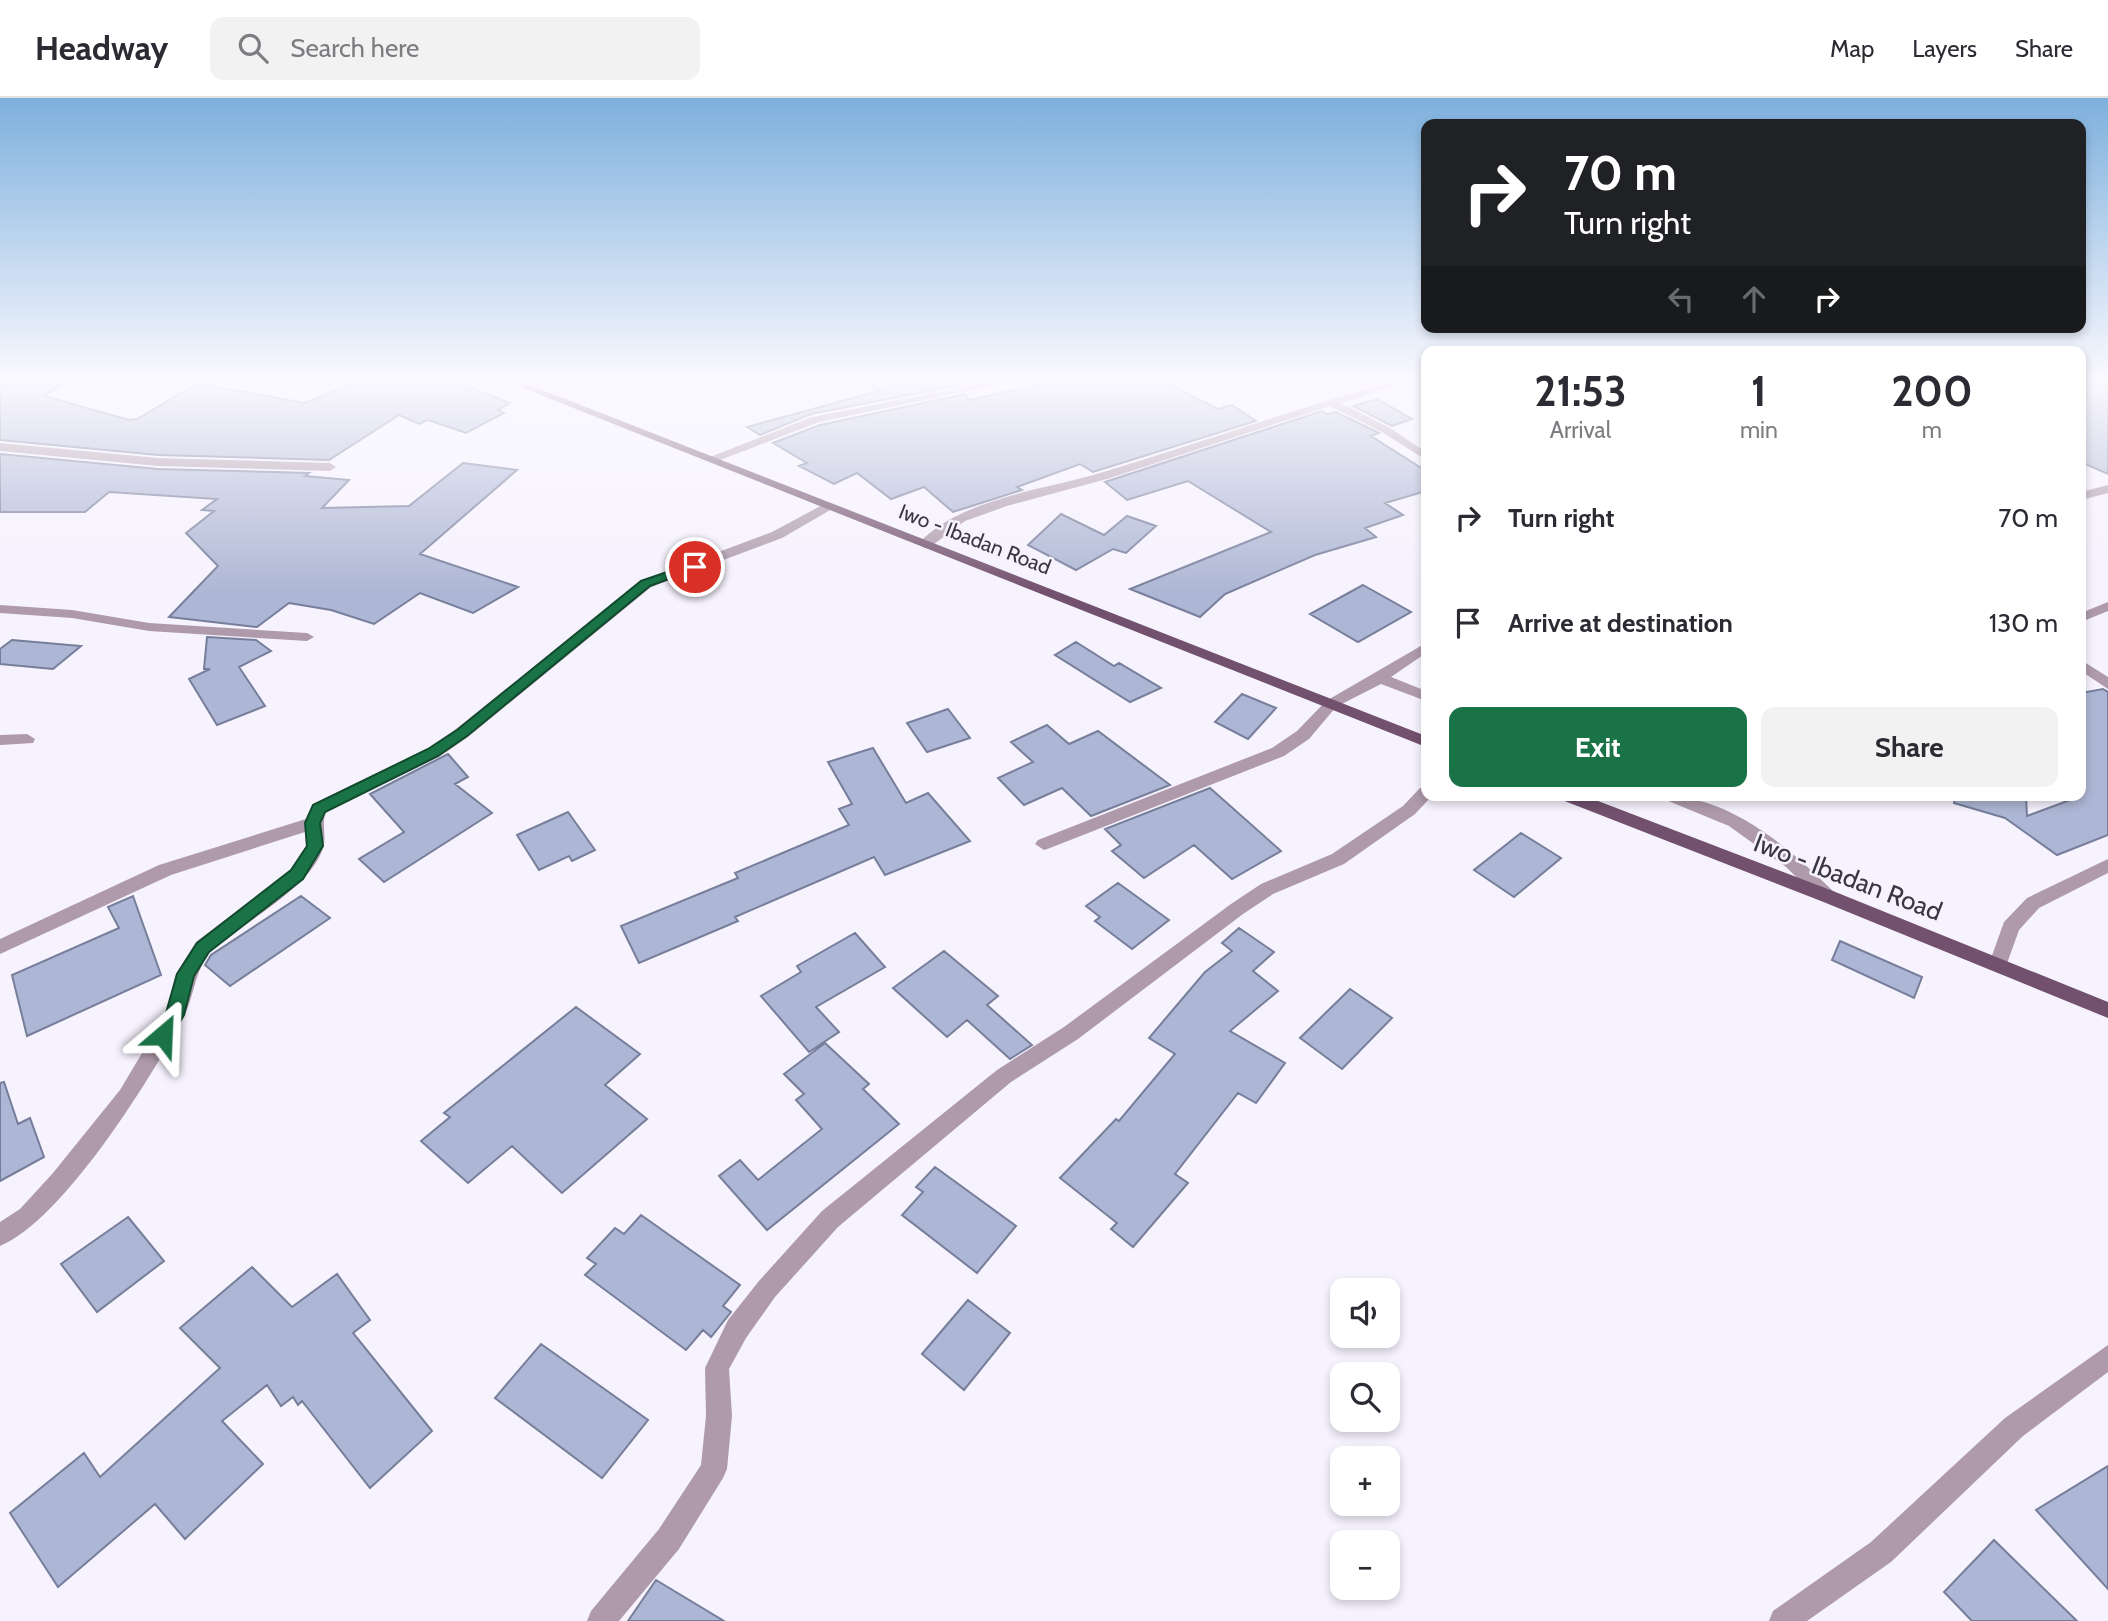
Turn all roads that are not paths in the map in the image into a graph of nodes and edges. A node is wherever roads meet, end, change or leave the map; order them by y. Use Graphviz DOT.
graph roads {
  1 [pos="43,451"];
  2 [pos="691,451"];
  3 [pos="732,451"];
  4 [pos="1181,451"];
  5 [pos="711,459"];
  6 [pos="330,467"];
  7 [pos="2108,489"];
  8 [pos="2086,495"];
  9 [pos="828,506"];
  10 [pos="925,544"];
  11 [pos="2108,606"];
  12 [pos="0,609"];
  13 [pos="2086,616"];
  14 [pos="307,637"];
  15 [pos="1421,650"];
  16 [pos="2086,668"];
  17 [pos="1380,678"];
  18 [pos="2108,684"];
  19 [pos="1421,694"];
  20 [pos="1331,704"];
  21 [pos="27,739"];
  22 [pos="0,740"];
  23 [pos="1421,740"];
  24 [pos="1421,797"];
  25 [pos="1581,801"];
  26 [pos="1684,801"];
  27 [pos="313,823"];
  28 [pos="1044,844"];
  29 [pos="2108,865"];
  30 [pos="1828,896"];
  31 [pos="0,947"];
  32 [pos="1998,964"];
  33 [pos="2108,1010"];
  34 [pos="0,1235"];
  35 [pos="2108,1357"];
  36 [pos="601,1621"];
  37 [pos="1783,1621"];
  1 -- 6 [label="street"];
  2 -- 5 [label="main road, Iwo - Ibadan Road"];
  3 -- 5 [label="street"];
  4 -- 10 [label="street"];
  5 -- 9 [label="main road, Iwo - Ibadan Road"];
  7 -- 8 [label="street"];
  9 -- 10 [label="main road, Iwo - Ibadan Road"];
  9 -- 27 [label="street"];
  10 -- 20 [label="main road, Iwo - Ibadan Road"];
  11 -- 13 [label="street"];
  12 -- 14 [label="street"];
  15 -- 17 [label="street"];
  16 -- 18 [label="street"];
  17 -- 19 [label="street"];
  17 -- 20 [label="street"];
  20 -- 23 [label="main road, Iwo - Ibadan Road"];
  20 -- 28 [label="street"];
  21 -- 22 [label="street"];
  24 -- 36 [label="street"];
  25 -- 30 [label="main road, Iwo - Ibadan Road"];
  26 -- 30 [label="street"];
  27 -- 31 [label="street"];
  27 -- 34 [label="street"];
  29 -- 32 [label="street"];
  30 -- 32 [label="main road, Iwo - Ibadan Road"];
  32 -- 33 [label="main road, Iwo - Ibadan Road"];
  35 -- 37 [label="street"];
}
